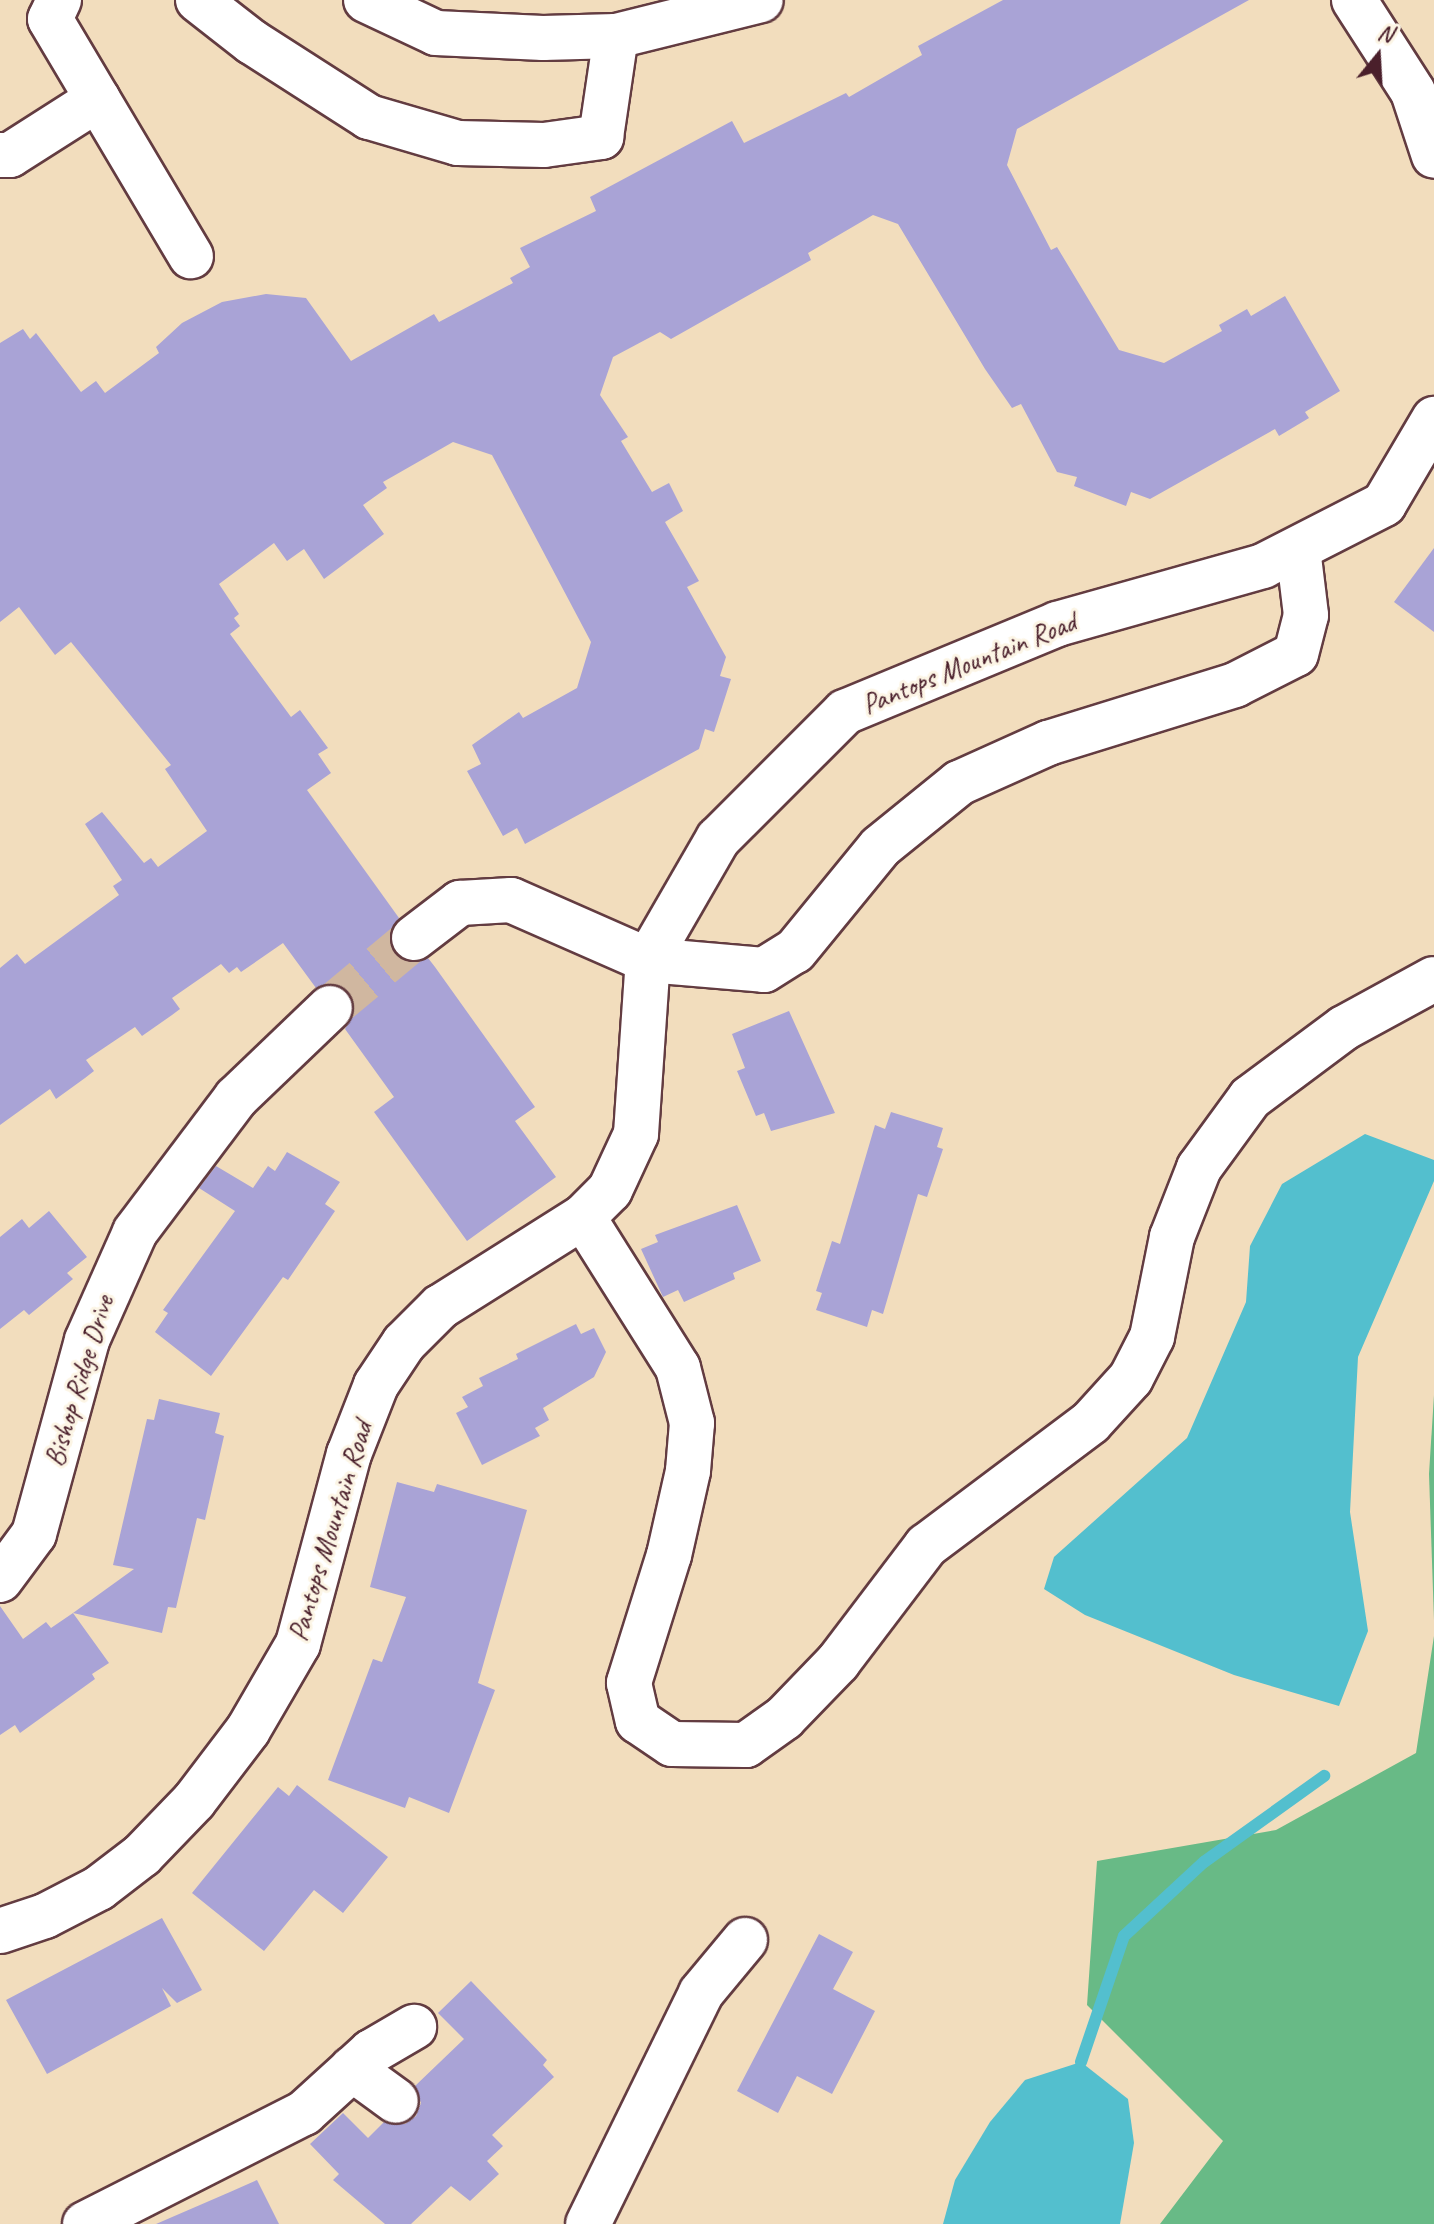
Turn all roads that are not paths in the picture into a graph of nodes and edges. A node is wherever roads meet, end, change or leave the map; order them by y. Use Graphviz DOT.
graph roads {
  1 [pos="198,0"];
  2 [pos="366,0"];
  3 [pos="761,0"];
  4 [pos="1354,0"];
  5 [pos="47,6"];
  6 [pos="616,36"];
  7 [pos="1423,88"];
  8 [pos="98,99"];
  9 [pos="0,155"];
  10 [pos="1434,156"];
  11 [pos="191,256"];
  12 [pos="1434,419"];
  13 [pos="1298,549"];
  14 [pos="414,938"];
  15 [pos="648,960"];
  16 [pos="1434,979"];
  17 [pos="330,1008"];
  18 [pos="583,1217"];
  19 [pos="0,1580"];
  20 [pos="0,1931"];
  21 [pos="745,1940"];
  22 [pos="414,2027"];
  23 [pos="352,2069"];
  24 [pos="396,2101"];
  25 [pos="85,2224"];
  26 [pos="588,2224"];
  1 -- 6 [label="street"];
  2 -- 6 [label="street"];
  3 -- 6 [label="street"];
  4 -- 7 [label="street"];
  5 -- 8 [label="street"];
  7 -- 10 [label="street"];
  8 -- 9 [label="street"];
  8 -- 11 [label="street"];
  12 -- 13 [label="street, Pantops Mountain Road"];
  13 -- 15 [label="street, Pantops Mountain Road"];
  13 -- 15 [label="street"];
  14 -- 15 [label="street"];
  15 -- 18 [label="street, Pantops Mountain Road"];
  16 -- 18 [label="street"];
  17 -- 19 [label="street, Bishop Ridge Drive"];
  18 -- 20 [label="street, Pantops Mountain Road"];
  21 -- 26 [label="street"];
  22 -- 23 [label="street"];
  23 -- 24 [label="street"];
  23 -- 25 [label="street"];
}
